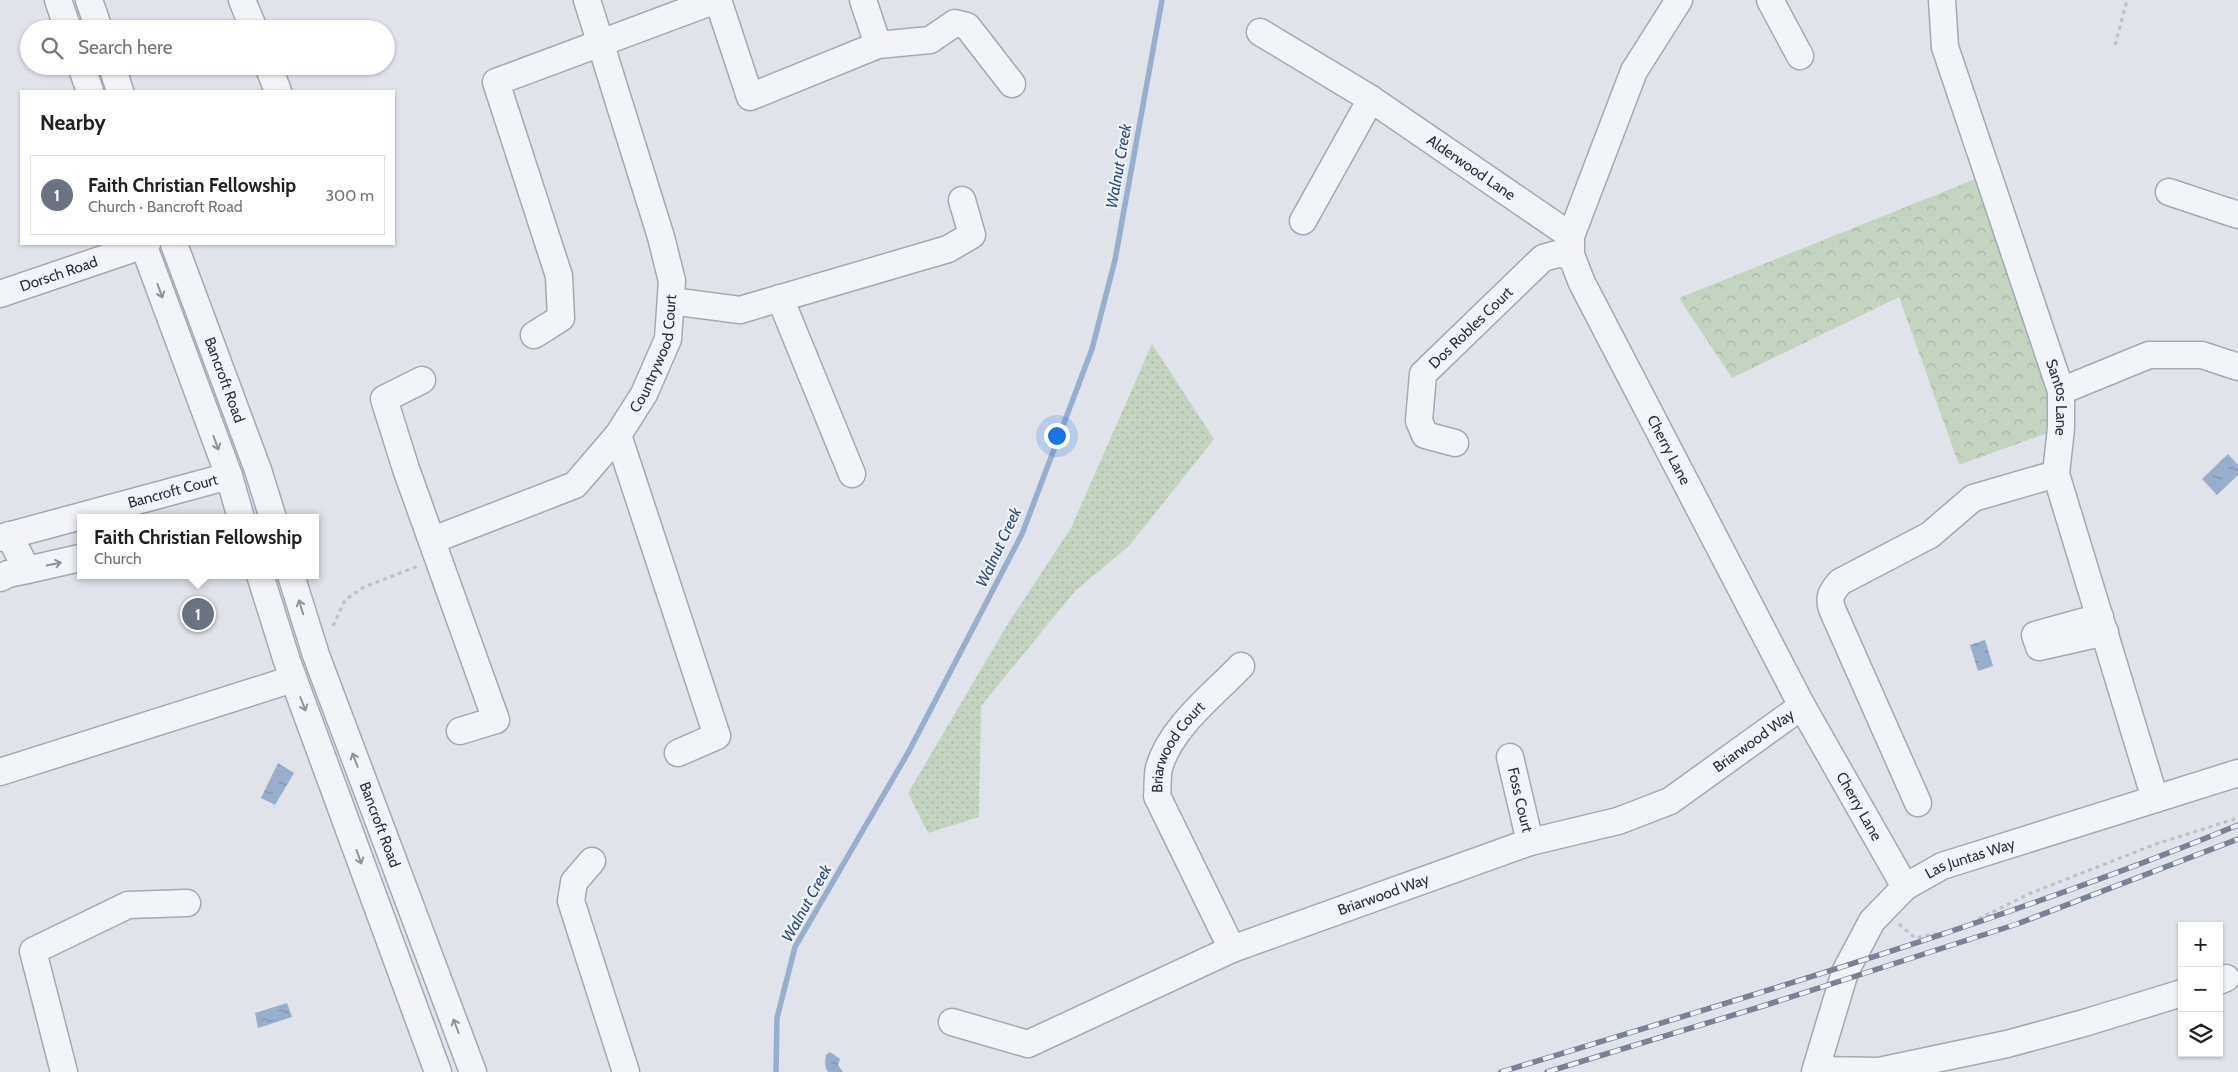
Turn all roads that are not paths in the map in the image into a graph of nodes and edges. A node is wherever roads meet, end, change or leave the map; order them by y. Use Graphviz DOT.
graph roads {
  1 [pos="58,0"];
  2 [pos="89,0"];
  3 [pos="242,0"];
  4 [pos="587,0"];
  5 [pos="717,0"];
  6 [pos="863,0"];
  7 [pos="1679,0"];
  8 [pos="1770,0"];
  9 [pos="1942,0"];
  10 [pos="65,20"];
  11 [pos="96,20"];
  12 [pos="250,20"];
  13 [pos="1260,32"];
  14 [pos="600,44"];
  15 [pos="878,45"];
  16 [pos="1800,56"];
  17 [pos="84,75"];
  18 [pos="115,75"];
  19 [pos="272,75"];
  20 [pos="1012,84"];
  21 [pos="90,90"];
  22 [pos="120,90"];
  23 [pos="278,90"];
  24 [pos="1371,99"];
  25 [pos="2169,192"];
  26 [pos="962,200"];
  27 [pos="2238,215"];
  28 [pos="1303,221"];
  29 [pos="141,245"];
  30 [pos="144,245"];
  31 [pos="174,245"];
  32 [pos="1571,245"];
  33 [pos="0,294"];
  34 [pos="780,298"];
  35 [pos="671,301"];
  36 [pos="534,335"];
  37 [pos="2238,367"];
  38 [pos="422,380"];
  39 [pos="2061,391"];
  40 [pos="618,435"];
  41 [pos="1454,443"];
  42 [pos="852,474"];
  43 [pos="2056,474"];
  44 [pos="228,476"];
  45 [pos="86,514"];
  46 [pos="233,514"];
  47 [pos="272,514"];
  48 [pos="77,516"];
  49 [pos="4,536"];
  50 [pos="433,540"];
  51 [pos="77,559"];
  52 [pos="27,570"];
  53 [pos="0,578"];
  54 [pos="261,579"];
  55 [pos="292,579"];
  56 [pos="2102,625"];
  57 [pos="2037,641"];
  58 [pos="1241,666"];
  59 [pos="294,679"];
  60 [pos="1802,706"];
  61 [pos="460,731"];
  62 [pos="678,753"];
  63 [pos="1510,757"];
  64 [pos="0,772"];
  65 [pos="2238,773"];
  66 [pos="2155,800"];
  67 [pos="1918,803"];
  68 [pos="1530,842"];
  69 [pos="592,861"];
  70 [pos="1905,887"];
  71 [pos="187,903"];
  72 [pos="1232,949"];
  73 [pos="2178,993"];
  74 [pos="952,1022"];
  75 [pos="1815,1071"];
  76 [pos="64,1072"];
  77 [pos="438,1072"];
  78 [pos="473,1072"];
  79 [pos="626,1072"];
  1 -- 10 [label="street"];
  2 -- 11 [label="street"];
  3 -- 12 [label="street"];
  4 -- 14 [label="street, Countrywood Court"];
  5 -- 14 [label="street"];
  5 -- 15 [label="street"];
  6 -- 15 [label="street"];
  7 -- 32 [label="street"];
  8 -- 16 [label="street"];
  9 -- 39 [label="street, Santos Lane"];
  13 -- 24 [label="street"];
  14 -- 35 [label="street, Countrywood Court"];
  14 -- 36 [label="street"];
  15 -- 20 [label="street"];
  17 -- 21 [label="street"];
  18 -- 22 [label="street"];
  19 -- 23 [label="street"];
  24 -- 28 [label="street"];
  24 -- 32 [label="street, Alderwood Lane"];
  25 -- 27 [label="street"];
  26 -- 34 [label="street"];
  29 -- 33 [label="street, Dorsch Road"];
  30 -- 44 [label="street, Bancroft Road, one-way"];
  31 -- 47 [label="street, Bancroft Road"];
  32 -- 41 [label="street, Dos Robles Court"];
  32 -- 60 [label="street, Cherry Lane"];
  34 -- 35 [label="street"];
  34 -- 42 [label="street"];
  35 -- 40 [label="street, Countrywood Court"];
  37 -- 39 [label="street"];
  38 -- 50 [label="street"];
  39 -- 43 [label="street, Santos Lane"];
  40 -- 50 [label="street, Countrywood Court"];
  40 -- 62 [label="street"];
  43 -- 56 [label="street, Santos Lane"];
  43 -- 67 [label="street"];
  44 -- 45 [label="street, Bancroft Court"];
  44 -- 46 [label="street, Bancroft Road"];
  48 -- 49 [label="street, Bancroft Court"];
  49 -- 52 [label="street"];
  50 -- 61 [label="street"];
  52 -- 51 [label="street, one-way"];
  52 -- 53 [label="street"];
  54 -- 59 [label="street, Bancroft Road"];
  78 -- 55 [label="street, Bancroft Road, one-way"];
  56 -- 57 [label="street"];
  56 -- 66 [label="street, Santos Lane"];
  58 -- 72 [label="street, Briarwood Court"];
  59 -- 64 [label="street"];
  59 -- 77 [label="street, Bancroft Road, one-way"];
  60 -- 68 [label="street, Briarwood Way"];
  60 -- 70 [label="street, Cherry Lane"];
  63 -- 68 [label="street, Foss Court"];
  65 -- 66 [label="street, Las Juntas Way"];
  66 -- 70 [label="street, Las Juntas Way"];
  68 -- 72 [label="street, Briarwood Way"];
  69 -- 79 [label="street"];
  70 -- 75 [label="street, Las Juntas Way"];
  71 -- 76 [label="street"];
  72 -- 74 [label="street, Briarwood Way"];
  73 -- 75 [label="street"];
}
